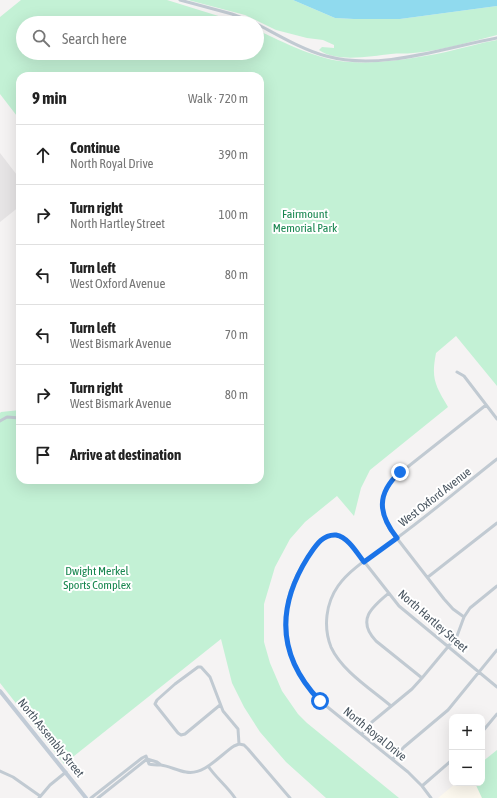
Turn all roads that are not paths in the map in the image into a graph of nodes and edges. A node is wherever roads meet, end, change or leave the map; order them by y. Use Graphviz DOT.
graph roads {
  1 [pos="180,0"];
  2 [pos="237,16"];
  3 [pos="264,27"];
  4 [pos="497,38"];
  5 [pos="457,372"];
  6 [pos="486,405"];
  7 [pos="16,418"];
  8 [pos="497,419"];
  9 [pos="0,421"];
  10 [pos="497,459"];
  11 [pos="497,523"];
  12 [pos="328,536"];
  13 [pos="397,538"];
  14 [pos="364,562"];
  15 [pos="428,578"];
  16 [pos="497,586"];
  17 [pos="389,594"];
  18 [pos="464,617"];
  19 [pos="448,647"];
  20 [pos="497,650"];
  21 [pos="479,672"];
  22 [pos="422,678"];
  23 [pos="497,687"];
  24 [pos="0,690"];
  25 [pos="220,705"];
  26 [pos="391,706"];
  27 [pos="497,714"];
  28 [pos="485,728"];
  29 [pos="362,734"];
  30 [pos="239,744"];
  31 [pos="393,759"];
  32 [pos="449,763"];
  33 [pos="208,766"];
  34 [pos="131,769"];
  35 [pos="0,771"];
  36 [pos="66,772"];
  37 [pos="108,785"];
  38 [pos="422,786"];
  39 [pos="110,788"];
  40 [pos="39,797"];
  41 [pos="233,797"];
  42 [pos="86,798"];
  43 [pos="91,798"];
  44 [pos="98,798"];
  45 [pos="290,798"];
  46 [pos="431,798"];
  1 -- 2 [label="street"];
  3 -- 4 [label="street"];
  5 -- 6 [label="street"];
  6 -- 8 [label="street"];
  6 -- 13 [label="street"];
  7 -- 9 [label="street"];
  10 -- 13 [label="street, West Oxford Avenue"];
  11 -- 15 [label="street"];
  12 -- 14 [label="street, North Hartley Street"];
  12 -- 29 [label="street, North Royal Drive"];
  13 -- 14 [label="street, West Oxford Avenue"];
  13 -- 15 [label="street"];
  14 -- 17 [label="street, North Hartley Street"];
  14 -- 26 [label="street, West Oxford Avenue"];
  15 -- 18 [label="street"];
  16 -- 18 [label="street"];
  17 -- 19 [label="street, North Hartley Street"];
  17 -- 22 [label="street"];
  18 -- 19 [label="street"];
  19 -- 21 [label="street, North Hartley Street"];
  19 -- 22 [label="street"];
  20 -- 21 [label="street"];
  21 -- 23 [label="street, North Hartley Street"];
  21 -- 31 [label="street"];
  22 -- 26 [label="street"];
  24 -- 36 [label="main road, North Assembly Street"];
  25 -- 25 [label="street"];
  25 -- 30 [label="street"];
  26 -- 29 [label="street"];
  27 -- 28 [label="street"];
  29 -- 31 [label="street, North Royal Drive"];
  30 -- 33 [label="street"];
  30 -- 45 [label="street"];
  31 -- 38 [label="street, North Royal Drive"];
  32 -- 38 [label="street"];
  33 -- 34 [label="street"];
  33 -- 41 [label="street"];
  34 -- 37 [label="street"];
  34 -- 39 [label="street"];
  35 -- 40 [label="street"];
  36 -- 40 [label="street"];
  36 -- 42 [label="main road, North Assembly Street"];
  37 -- 39 [label="street"];
  37 -- 43 [label="street"];
  38 -- 46 [label="street, North Royal Drive"];
  39 -- 44 [label="street"];
}
